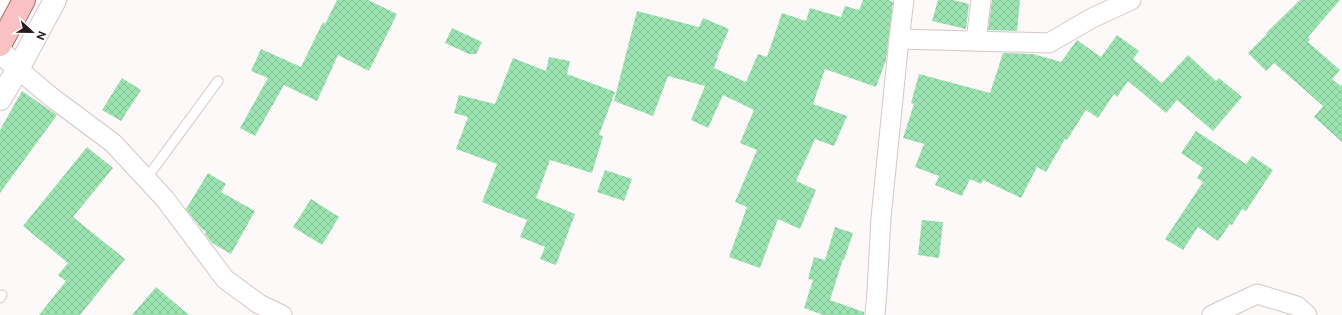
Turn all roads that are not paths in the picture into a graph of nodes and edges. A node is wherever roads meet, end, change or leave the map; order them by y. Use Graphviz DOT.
graph roads {
  1 [pos="24,0"];
  2 [pos="55,0"];
  3 [pos="904,0"];
  4 [pos="980,0"];
  5 [pos="1131,0"];
  6 [pos="899,39"];
  7 [pos="976,41"];
  8 [pos="0,45"];
  9 [pos="0,51"];
  10 [pos="18,69"];
  11 [pos="218,81"];
  12 [pos="0,99"];
  13 [pos="146,179"];
  14 [pos="256,309"];
  15 [pos="282,315"];
  16 [pos="875,315"];
  17 [pos="1212,315"];
  18 [pos="1307,315"];
  1 -- 8 [label="main road"];
  2 -- 10 [label="street"];
  3 -- 6 [label="street"];
  4 -- 7 [label="street"];
  5 -- 7 [label="street"];
  6 -- 7 [label="street"];
  6 -- 16 [label="street"];
  9 -- 10 [label="street"];
  10 -- 12 [label="street"];
  10 -- 13 [label="street"];
  11 -- 13 [label="lane"];
  13 -- 14 [label="street"];
  14 -- 15 [label="street"];
  17 -- 18 [label="street"];
}
